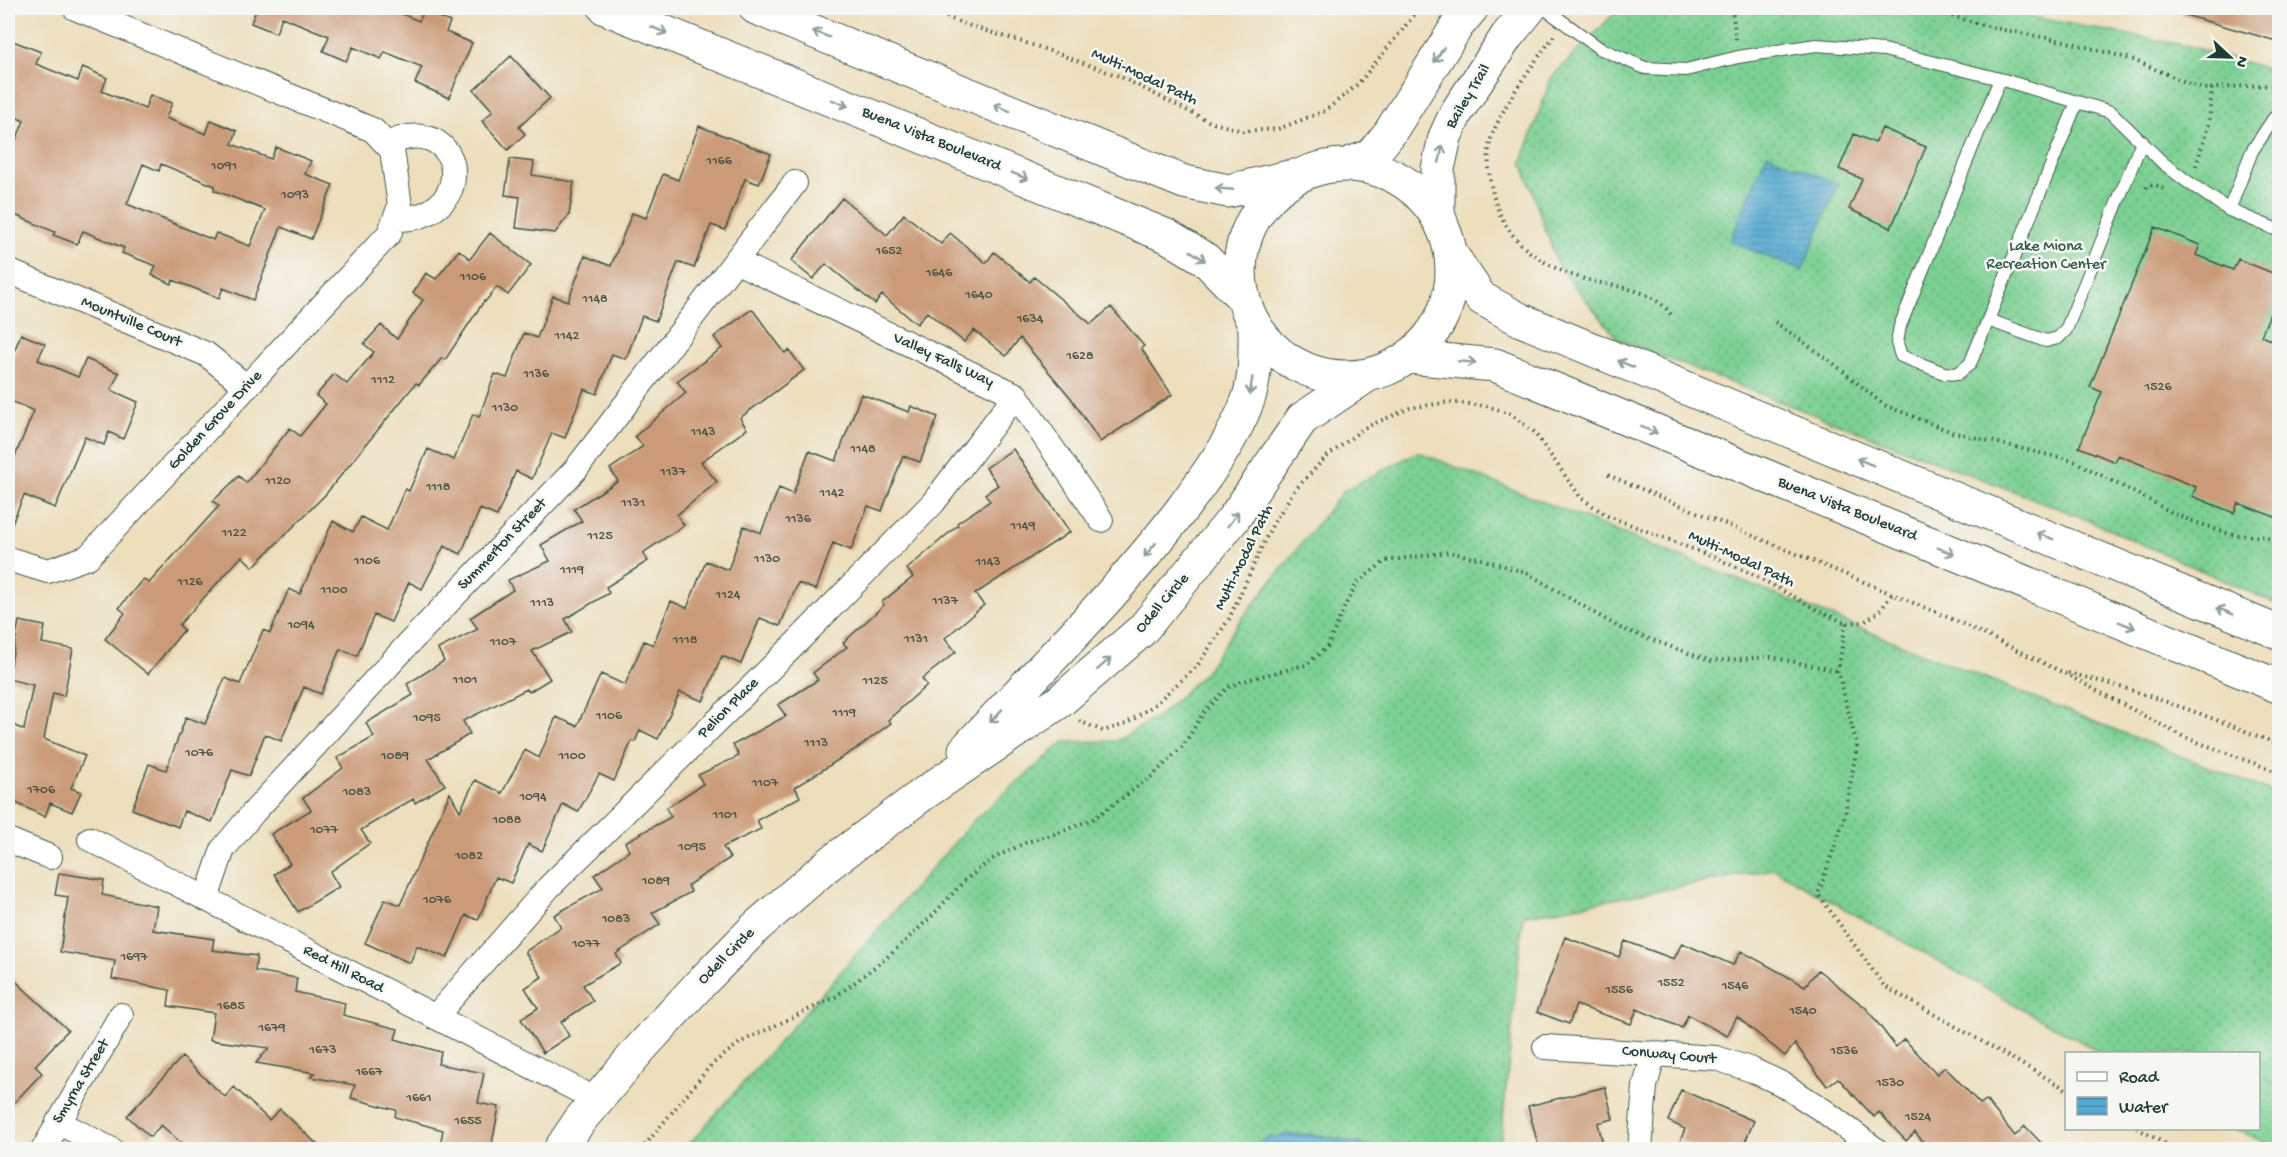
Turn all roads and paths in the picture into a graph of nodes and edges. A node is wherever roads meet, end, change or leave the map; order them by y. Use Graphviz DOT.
graph roads {
  1 [pos="75,8"];
  2 [pos="605,8"];
  3 [pos="756,8"];
  4 [pos="924,8"];
  5 [pos="1420,8"];
  6 [pos="1472,8"];
  7 [pos="1530,8"];
  8 [pos="1544,8"];
  9 [pos="1732,8"];
  10 [pos="1923,8"];
  11 [pos="1564,22"];
  12 [pos="1738,57"];
  13 [pos="2000,79"];
  14 [pos="2280,87"];
  15 [pos="2211,88"];
  16 [pos="2077,102"];
  17 [pos="2280,119"];
  18 [pos="2142,141"];
  19 [pos="387,144"];
  20 [pos="1348,165"];
  21 [pos="1301,174"];
  22 [pos="2185,180"];
  23 [pos="795,183"];
  24 [pos="2142,194"];
  25 [pos="2229,210"];
  26 [pos="396,219"];
  27 [pos="2280,231"];
  28 [pos="1448,243"];
  29 [pos="735,261"];
  30 [pos="8,271"];
  31 [pos="1242,297"];
  32 [pos="1672,316"];
  33 [pos="1988,320"];
  34 [pos="1775,322"];
  35 [pos="1255,327"];
  36 [pos="1409,357"];
  37 [pos="1365,377"];
  38 [pos="247,387"];
  39 [pos="1016,395"];
  40 [pos="1608,475"];
  41 [pos="1101,520"];
  42 [pos="2280,543"];
  43 [pos="8,559"];
  44 [pos="1892,594"];
  45 [pos="1846,623"];
  46 [pos="2280,633"];
  47 [pos="1838,671"];
  48 [pos="2062,672"];
  49 [pos="2280,687"];
  50 [pos="1059,702"];
  51 [pos="2280,745"];
  52 [pos="2280,773"];
  53 [pos="923,794"];
  54 [pos="90,839"];
  55 [pos="8,840"];
  56 [pos="50,857"];
  57 [pos="206,899"];
  58 [pos="121,1016"];
  59 [pos="435,1017"];
  60 [pos="1545,1047"];
  61 [pos="1654,1053"];
  62 [pos="2065,1088"];
  63 [pos="597,1100"];
  64 [pos="58,1122"];
  65 [pos="2141,1130"];
  66 [pos="43,1149"];
  67 [pos="112,1149"];
  68 [pos="560,1149"];
  69 [pos="641,1149"];
  70 [pos="1640,1149"];
  71 [pos="1876,1149"];
  72 [pos="2176,1149"];
  1 -- 19 [label="street"];
  2 -- 31 [label="main road, Buena Vista Boulevard, one-way"];
  21 -- 3 [label="main road, Buena Vista Boulevard, one-way"];
  4 -- 5 [label="path, Multi-Modal Path"];
  6 -- 20 [label="main road, one-way"];
  28 -- 7 [label="main road, Bailey Trail, one-way"];
  8 -- 11 [label="lane"];
  9 -- 12 [label="path"];
  10 -- 15 [label="path"];
  11 -- 12 [label="lane"];
  11 -- 32 [label="path"];
  12 -- 13 [label="lane"];
  13 -- 16 [label="lane"];
  13 -- 33 [label="lane"];
  14 -- 15 [label="path"];
  15 -- 22 [label="path"];
  16 -- 18 [label="lane"];
  16 -- 33 [label="lane"];
  17 -- 25 [label="lane"];
  18 -- 22 [label="lane"];
  18 -- 33 [label="lane"];
  19 -- 26 [label="street, Golden Grove Drive"];
  19 -- 26 [label="street"];
  20 -- 21 [label="main road, Buena Vista Boulevard"];
  20 -- 28 [label="main road, Buena Vista Boulevard"];
  21 -- 31 [label="main road, Buena Vista Boulevard"];
  22 -- 24 [label="path"];
  22 -- 25 [label="lane"];
  23 -- 29 [label="street, Summerton Street"];
  25 -- 27 [label="lane"];
  26 -- 38 [label="street, Golden Grove Drive"];
  28 -- 36 [label="main road, Buena Vista Boulevard"];
  46 -- 28 [label="main road, Buena Vista Boulevard, one-way"];
  29 -- 39 [label="street, Valley Falls Way"];
  29 -- 57 [label="street, Summerton Street"];
  30 -- 38 [label="street, Mountville Court"];
  31 -- 35 [label="main road, Buena Vista Boulevard"];
  34 -- 42 [label="path"];
  35 -- 37 [label="main road, Buena Vista Boulevard"];
  35 -- 53 [label="main road, Odell Circle, one-way"];
  36 -- 37 [label="main road, Buena Vista Boulevard"];
  36 -- 49 [label="main road, Buena Vista Boulevard, one-way"];
  50 -- 37 [label="main road, Odell Circle, one-way"];
  38 -- 43 [label="street, Golden Grove Drive"];
  39 -- 41 [label="street"];
  39 -- 59 [label="street, Pelion Place"];
  40 -- 44 [label="path, Multi-Modal Path"];
  44 -- 45 [label="path"];
  44 -- 48 [label="path, Multi-Modal Path"];
  45 -- 47 [label="path"];
  45 -- 50 [label="path, Multi-Modal Path"];
  47 -- 62 [label="path"];
  47 -- 69 [label="path"];
  48 -- 51 [label="path, Multi-Modal Path"];
  48 -- 52 [label="path, Multi-Modal Path"];
  50 -- 53 [label="main road, Odell Circle"];
  53 -- 63 [label="main road, Odell Circle"];
  54 -- 57 [label="street, Red Hill Road"];
  55 -- 56 [label="street"];
  57 -- 59 [label="street, Red Hill Road"];
  58 -- 64 [label="street, Smyrna Street"];
  59 -- 63 [label="street, Red Hill Road"];
  60 -- 61 [label="street, Conway Court"];
  61 -- 70 [label="street"];
  61 -- 71 [label="street, Conway Court"];
  63 -- 68 [label="main road, Odell Circle"];
  64 -- 66 [label="street, Smyrna Street"];
  64 -- 67 [label="street"];
  65 -- 72 [label="path"];
}
